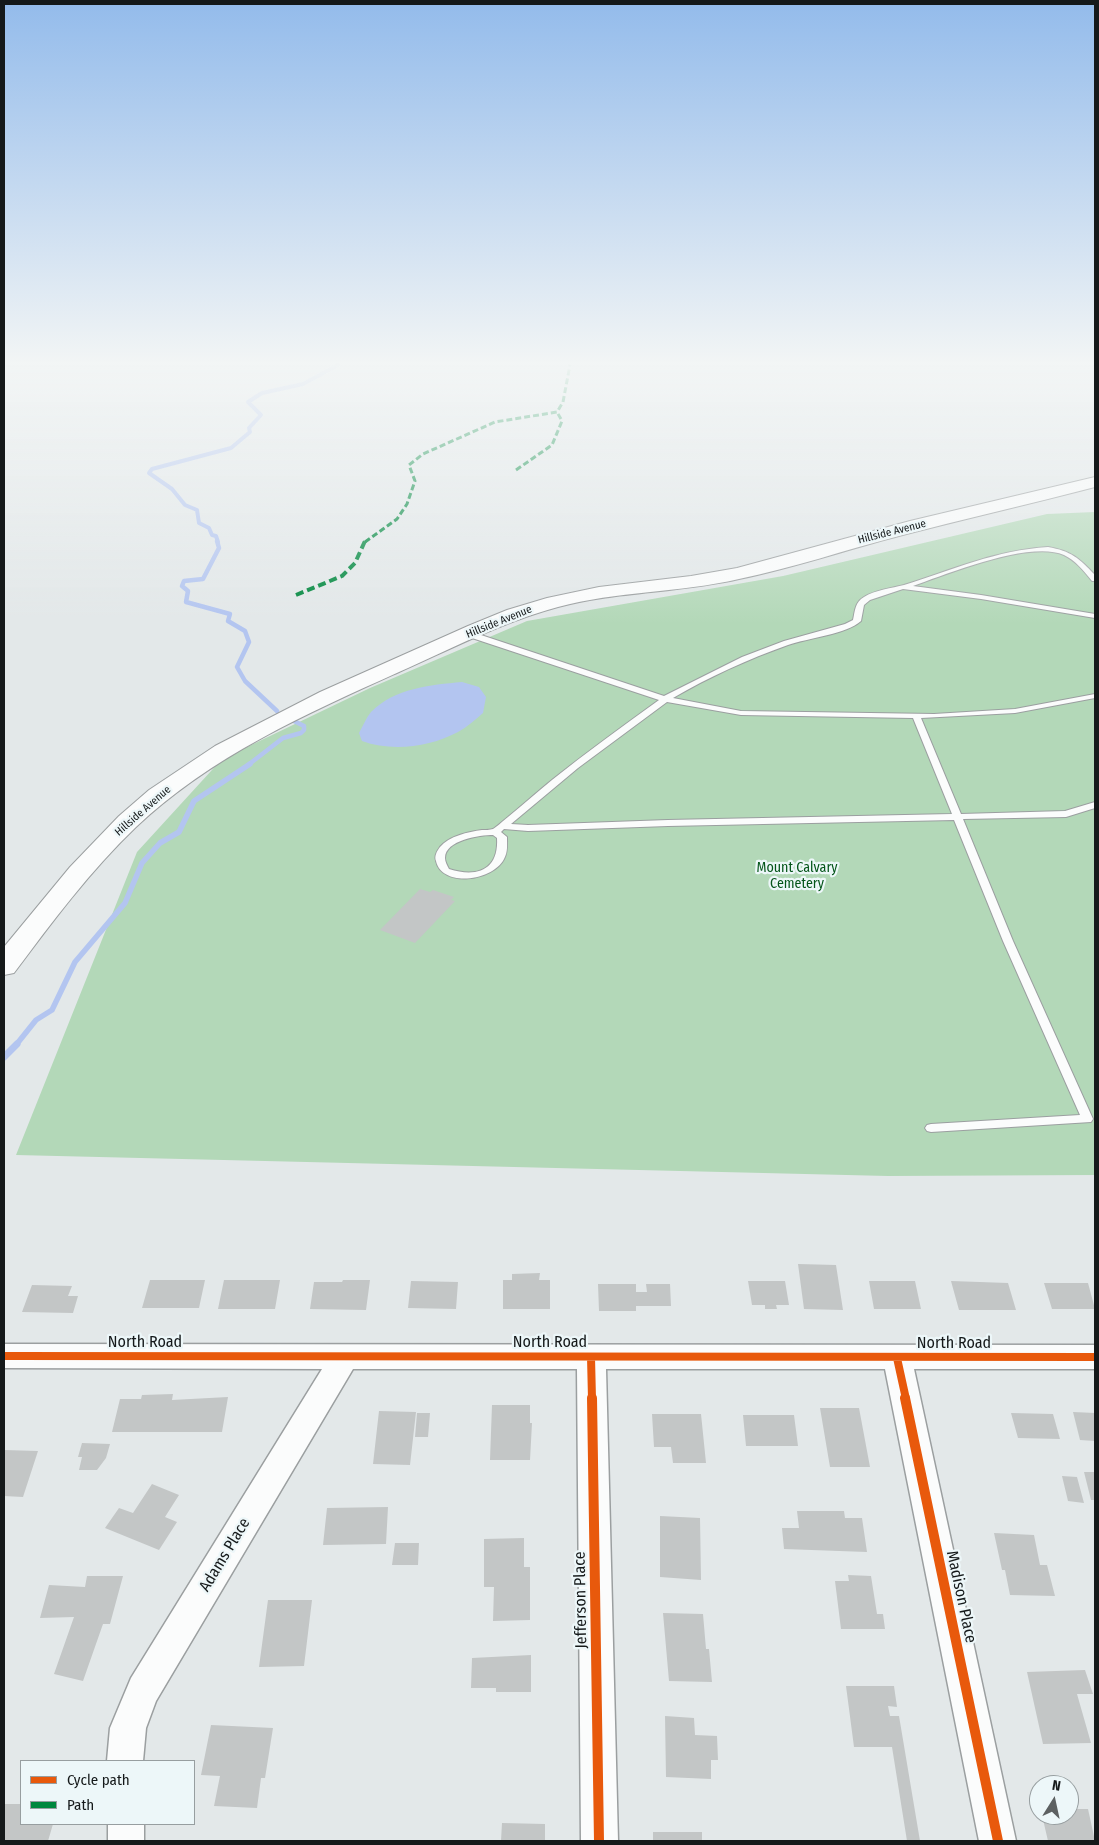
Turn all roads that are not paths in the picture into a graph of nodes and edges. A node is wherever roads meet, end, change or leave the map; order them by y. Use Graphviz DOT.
graph roads {
  1 [pos="1095,482"];
  2 [pos="1095,579"];
  3 [pos="903,587"];
  4 [pos="1095,616"];
  5 [pos="469,634"];
  6 [pos="1095,696"];
  7 [pos="665,699"];
  8 [pos="916,716"];
  9 [pos="1095,805"];
  10 [pos="958,817"];
  11 [pos="499,829"];
  12 [pos="4,966"];
  13 [pos="1091,1118"];
  14 [pos="931,1128"];
  15 [pos="345,1357"];
  16 [pos="591,1357"];
  17 [pos="897,1358"];
  18 [pos="1095,1358"];
  19 [pos="6,1360"];
  20 [pos="126,1760"];
  21 [pos="126,1825"];
  22 [pos="126,1841"];
  23 [pos="598,1841"];
  24 [pos="998,1841"];
  1 -- 5 [label="main road, Hillside Avenue"];
  2 -- 3 [label="lane"];
  3 -- 4 [label="lane"];
  3 -- 7 [label="lane"];
  5 -- 7 [label="lane"];
  5 -- 12 [label="main road, Hillside Avenue"];
  6 -- 8 [label="lane"];
  7 -- 8 [label="lane"];
  7 -- 11 [label="lane"];
  8 -- 10 [label="lane"];
  9 -- 10 [label="lane"];
  10 -- 11 [label="lane"];
  10 -- 13 [label="lane"];
  11 -- 11 [label="lane"];
  13 -- 14 [label="lane"];
  15 -- 16 [label="street, North Road"];
  15 -- 19 [label="street, North Road"];
  15 -- 20 [label="street, Adams Place"];
  16 -- 17 [label="street, North Road"];
  16 -- 23 [label="street, Jefferson Place"];
  17 -- 18 [label="street, North Road"];
  17 -- 24 [label="street, Madison Place"];
  21 -- 22 [label="street"];
}
